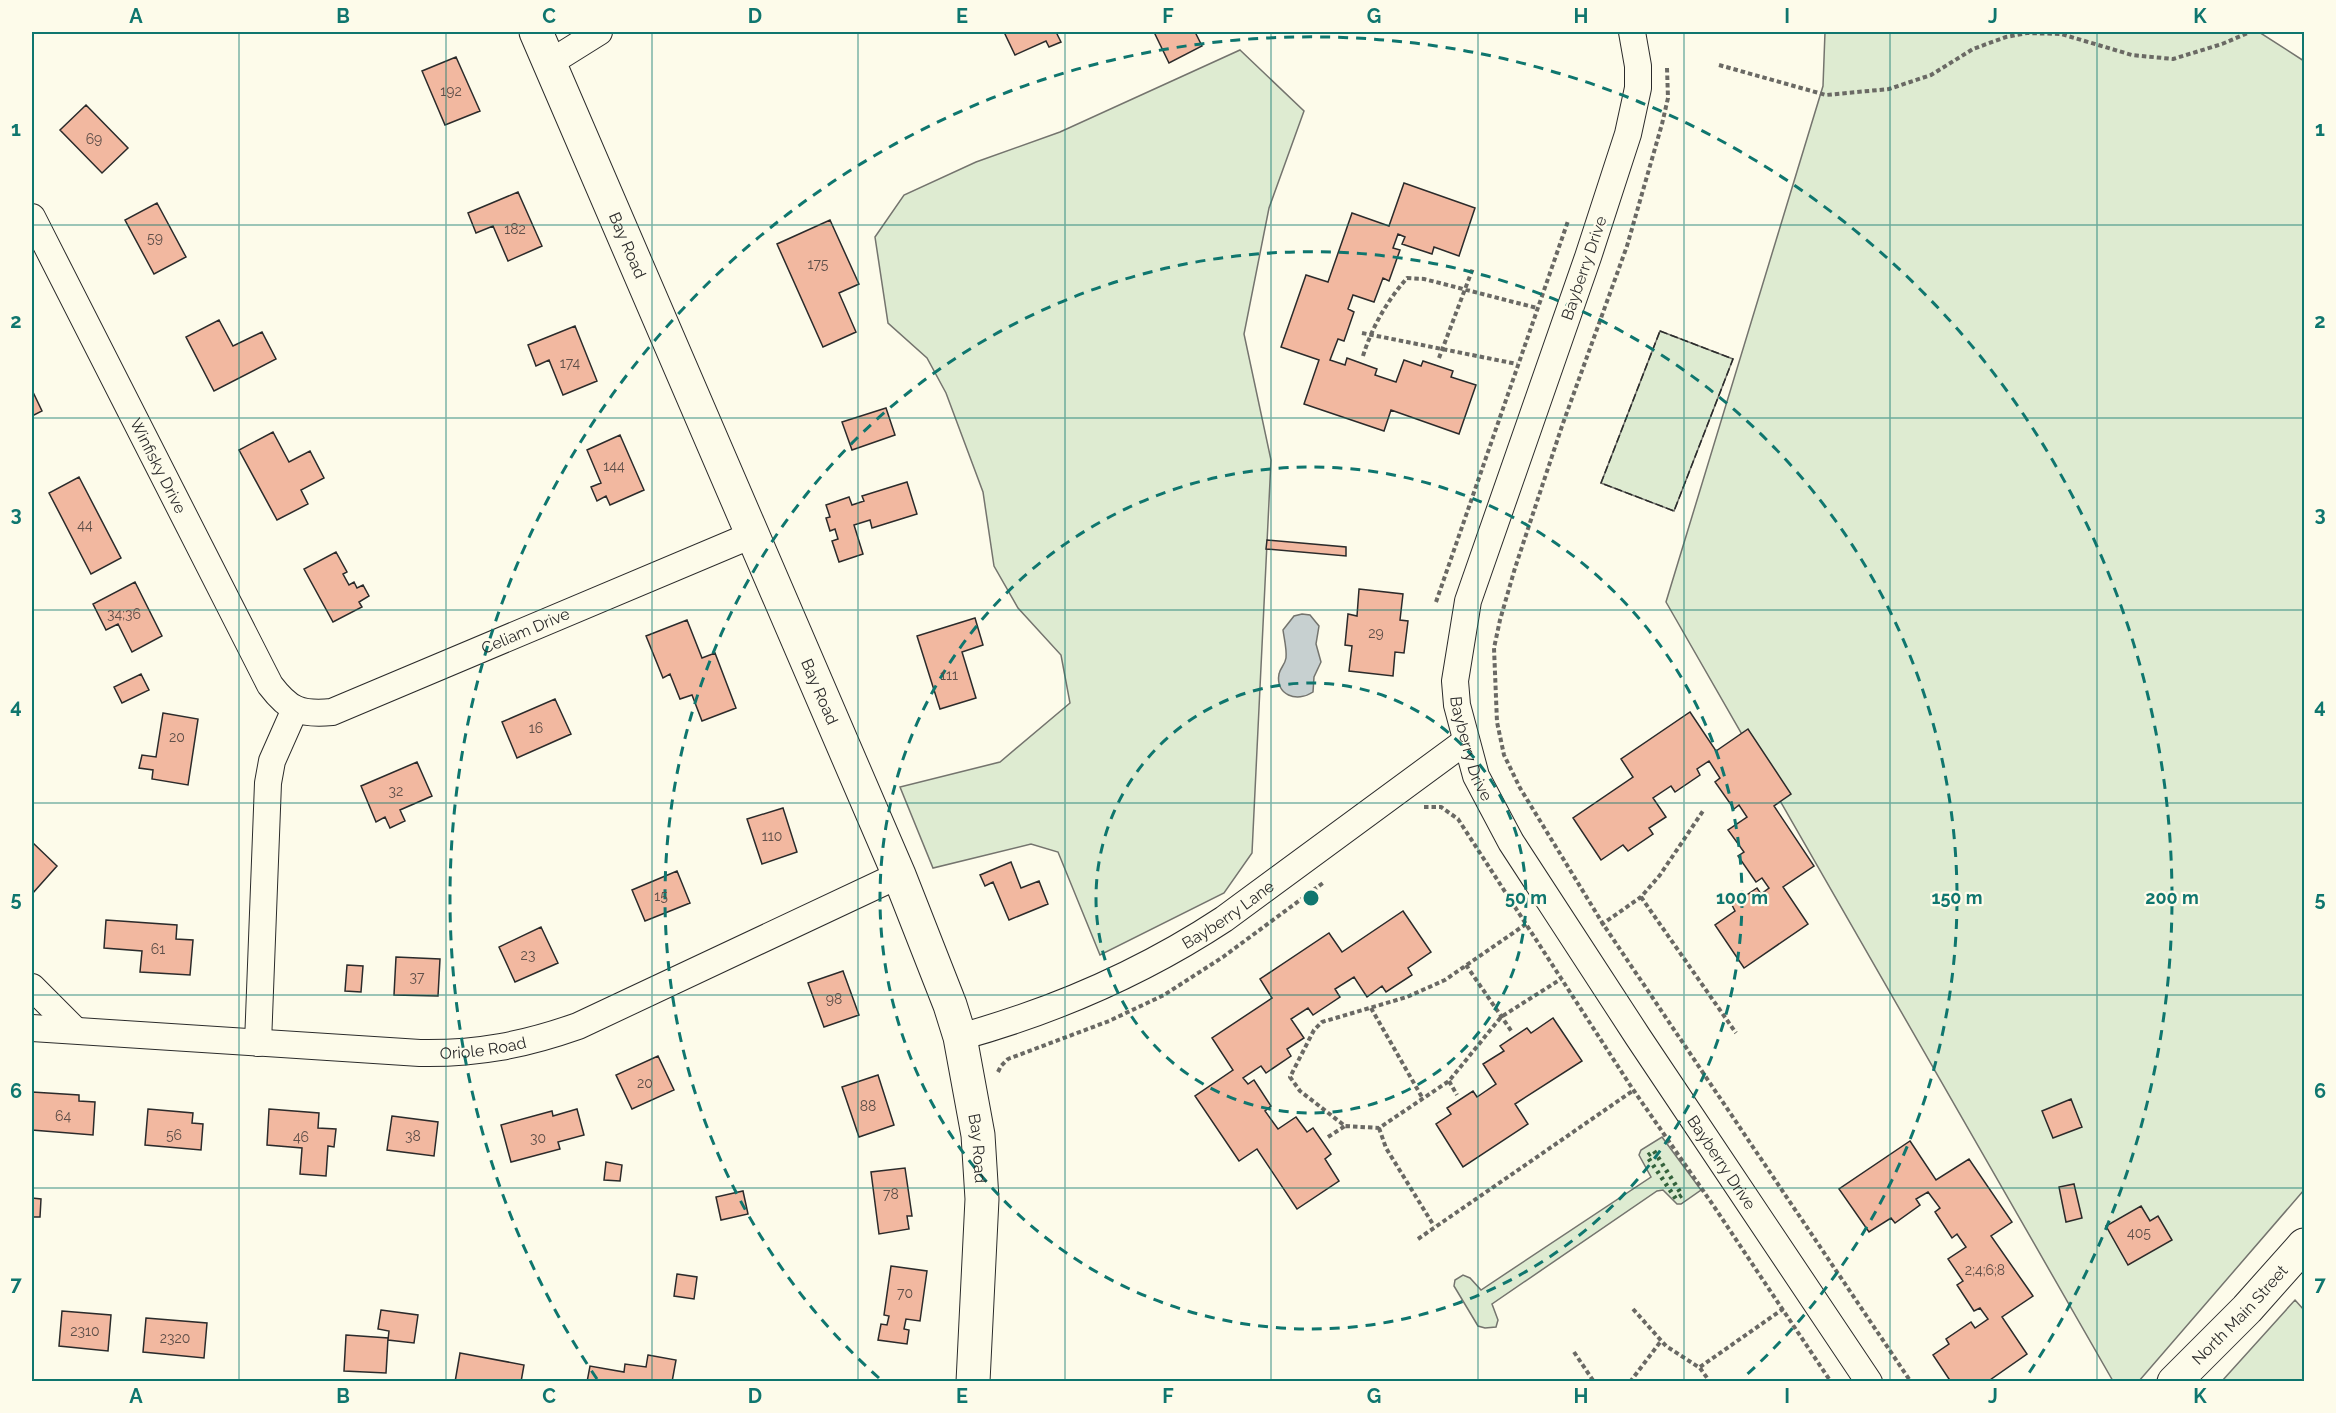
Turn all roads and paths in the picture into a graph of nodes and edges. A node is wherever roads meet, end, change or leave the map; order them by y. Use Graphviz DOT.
graph roads {
  1 [pos="536,32"];
  2 [pos="598,32"];
  3 [pos="1632,32"];
  4 [pos="2250,32"];
  5 [pos="551,62"];
  6 [pos="1666,63"];
  7 [pos="1719,65"];
  8 [pos="1572,212"];
  9 [pos="32,217"];
  10 [pos="1473,268"];
  11 [pos="1465,290"];
  12 [pos="1537,308"];
  13 [pos="1362,333"];
  14 [pos="1370,335"];
  15 [pos="1444,350"];
  16 [pos="1363,356"];
  17 [pos="1439,358"];
  18 [pos="1517,364"];
  19 [pos="752,534"];
  20 [pos="1436,602"];
  21 [pos="295,710"];
  22 [pos="1466,741"];
  23 [pos="1420,808"];
  24 [pos="1703,811"];
  25 [pos="899,875"];
  26 [pos="1332,876"];
  27 [pos="1641,897"];
  28 [pos="1526,924"];
  29 [pos="1603,924"];
  30 [pos="1598,927"];
  31 [pos="1467,965"];
  32 [pos="1561,979"];
  33 [pos="32,987"];
  34 [pos="1371,1008"];
  35 [pos="1502,1017"];
  36 [pos="32,1028"];
  37 [pos="75,1030"];
  38 [pos="1512,1032"];
  39 [pos="1736,1033"];
  40 [pos="960,1037"];
  41 [pos="258,1042"];
  42 [pos="997,1076"];
  43 [pos="1449,1081"];
  44 [pos="1634,1090"];
  45 [pos="1457,1095"];
  46 [pos="1423,1099"];
  47 [pos="1345,1126"];
  48 [pos="1379,1128"];
  49 [pos="1328,1137"];
  50 [pos="1434,1226"];
  51 [pos="1418,1239"];
  52 [pos="2304,1245"];
  53 [pos="1633,1309"];
  54 [pos="1783,1309"];
  55 [pos="1661,1341"];
  56 [pos="1574,1352"];
  57 [pos="1700,1368"];
  58 [pos="973,1382"];
  59 [pos="1594,1382"];
  60 [pos="1630,1382"];
  61 [pos="1710,1382"];
  62 [pos="1831,1382"];
  63 [pos="1869,1382"];
  64 [pos="1911,1382"];
  65 [pos="2174,1382"];
  1 -- 5 [label="main road, Bay Road"];
  2 -- 5 [label="street"];
  3 -- 22 [label="street, Bayberry Drive"];
  4 -- 7 [label="path"];
  5 -- 19 [label="main road, Bay Road"];
  6 -- 29 [label="path"];
  8 -- 12 [label="path"];
  9 -- 21 [label="street, Winfisky Drive"];
  10 -- 11 [label="path"];
  11 -- 12 [label="path"];
  11 -- 14 [label="path"];
  11 -- 15 [label="path"];
  12 -- 18 [label="path"];
  13 -- 14 [label="path"];
  14 -- 15 [label="path"];
  14 -- 16 [label="path"];
  15 -- 17 [label="path"];
  15 -- 18 [label="path"];
  18 -- 20 [label="path"];
  19 -- 21 [label="street, Celiam Drive"];
  19 -- 25 [label="main road, Bay Road"];
  21 -- 41 [label="street"];
  22 -- 40 [label="street, Bayberry Lane"];
  22 -- 63 [label="street, Bayberry Drive"];
  23 -- 28 [label="path"];
  24 -- 27 [label="path"];
  25 -- 40 [label="main road, Bay Road"];
  25 -- 41 [label="street, Oriole Road"];
  26 -- 42 [label="path"];
  27 -- 29 [label="path"];
  27 -- 39 [label="path"];
  28 -- 31 [label="path"];
  28 -- 32 [label="path"];
  29 -- 30 [label="path"];
  29 -- 64 [label="path"];
  31 -- 34 [label="path"];
  31 -- 35 [label="path"];
  32 -- 35 [label="path"];
  32 -- 44 [label="path"];
  33 -- 37 [label="street"];
  34 -- 46 [label="path"];
  34 -- 47 [label="path"];
  35 -- 38 [label="path"];
  35 -- 43 [label="path"];
  36 -- 37 [label="street, Oriole Road"];
  37 -- 41 [label="street, Oriole Road"];
  40 -- 58 [label="main road, Bay Road"];
  43 -- 45 [label="path"];
  43 -- 46 [label="path"];
  44 -- 50 [label="path"];
  44 -- 54 [label="path"];
  46 -- 48 [label="path"];
  47 -- 48 [label="path"];
  47 -- 49 [label="path"];
  48 -- 50 [label="path"];
  50 -- 51 [label="path"];
  52 -- 65 [label="main road, North Main Street"];
  53 -- 55 [label="path"];
  54 -- 57 [label="path"];
  54 -- 62 [label="path"];
  55 -- 57 [label="path"];
  55 -- 60 [label="path"];
  56 -- 59 [label="path"];
  57 -- 61 [label="path"];
}
